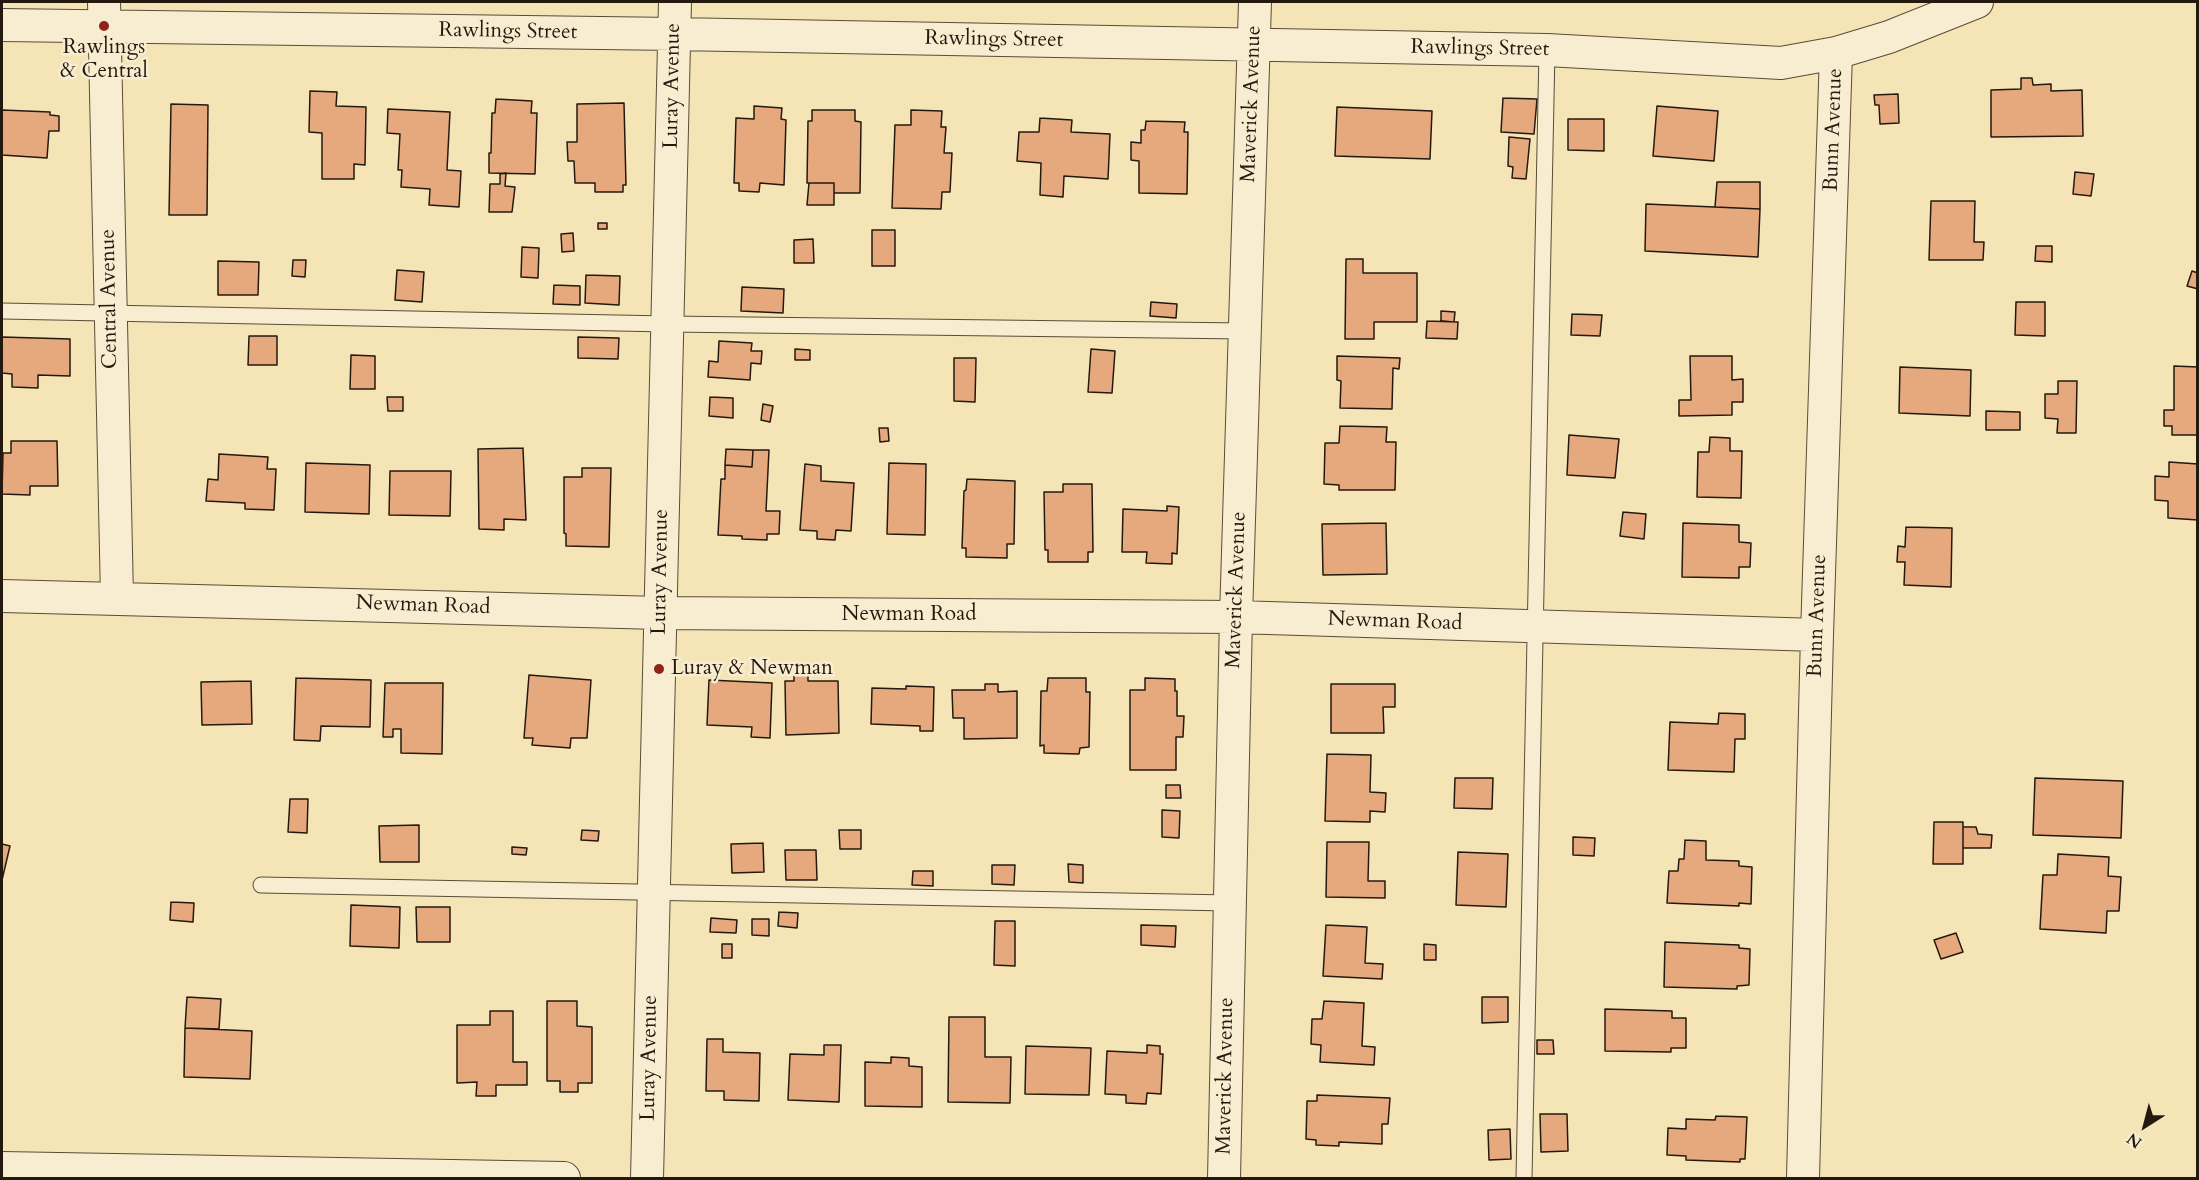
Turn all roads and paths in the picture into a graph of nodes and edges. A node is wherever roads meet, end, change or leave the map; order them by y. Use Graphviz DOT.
graph roads {
  1 [pos="675,2"];
  2 [pos="1255,2"];
  3 [pos="1977,2"];
  4 [pos="104,14"];
  5 [pos="2,24"];
  6 [pos="675,34"];
  7 [pos="1253,45"];
  8 [pos="1547,50"];
  9 [pos="1836,53"];
  10 [pos="2,310"];
  11 [pos="110,313"];
  12 [pos="668,324"];
  13 [pos="1245,331"];
  14 [pos="2,596"];
  15 [pos="117,597"];
  16 [pos="660,613"];
  17 [pos="1236,617"];
  18 [pos="1535,627"];
  19 [pos="1817,635"];
  20 [pos="261,885"];
  21 [pos="654,893"];
  22 [pos="1230,903"];
  23 [pos="2,1167"];
  24 [pos="564,1179"];
  25 [pos="648,1179"];
  26 [pos="1224,1179"];
  27 [pos="1524,1179"];
  28 [pos="1803,1179"];
  1 -- 6 [label="street, Luray Avenue"];
  2 -- 7 [label="street, Maverick Avenue"];
  3 -- 9 [label="street, Rawlings Street"];
  4 -- 5 [label="street, Rawlings Street"];
  4 -- 6 [label="street, Rawlings Street"];
  4 -- 11 [label="street, Central Avenue"];
  6 -- 7 [label="street, Rawlings Street"];
  6 -- 12 [label="street, Luray Avenue"];
  7 -- 8 [label="street, Rawlings Street"];
  7 -- 13 [label="street, Maverick Avenue"];
  8 -- 9 [label="street, Rawlings Street"];
  8 -- 18 [label="lane"];
  9 -- 19 [label="street, Bunn Avenue"];
  10 -- 11 [label="lane"];
  11 -- 12 [label="lane"];
  11 -- 15 [label="street, Central Avenue"];
  12 -- 13 [label="lane"];
  12 -- 16 [label="street, Luray Avenue"];
  13 -- 17 [label="street, Maverick Avenue"];
  14 -- 15 [label="street, Newman Road"];
  15 -- 16 [label="street, Newman Road"];
  16 -- 17 [label="street, Newman Road"];
  16 -- 21 [label="street, Luray Avenue"];
  17 -- 18 [label="street, Newman Road"];
  17 -- 22 [label="street, Maverick Avenue"];
  18 -- 19 [label="street, Newman Road"];
  18 -- 27 [label="lane"];
  19 -- 28 [label="street, Bunn Avenue"];
  20 -- 21 [label="lane"];
  21 -- 22 [label="lane"];
  21 -- 25 [label="street, Luray Avenue"];
  22 -- 26 [label="street, Maverick Avenue"];
  23 -- 24 [label="street"];
}
